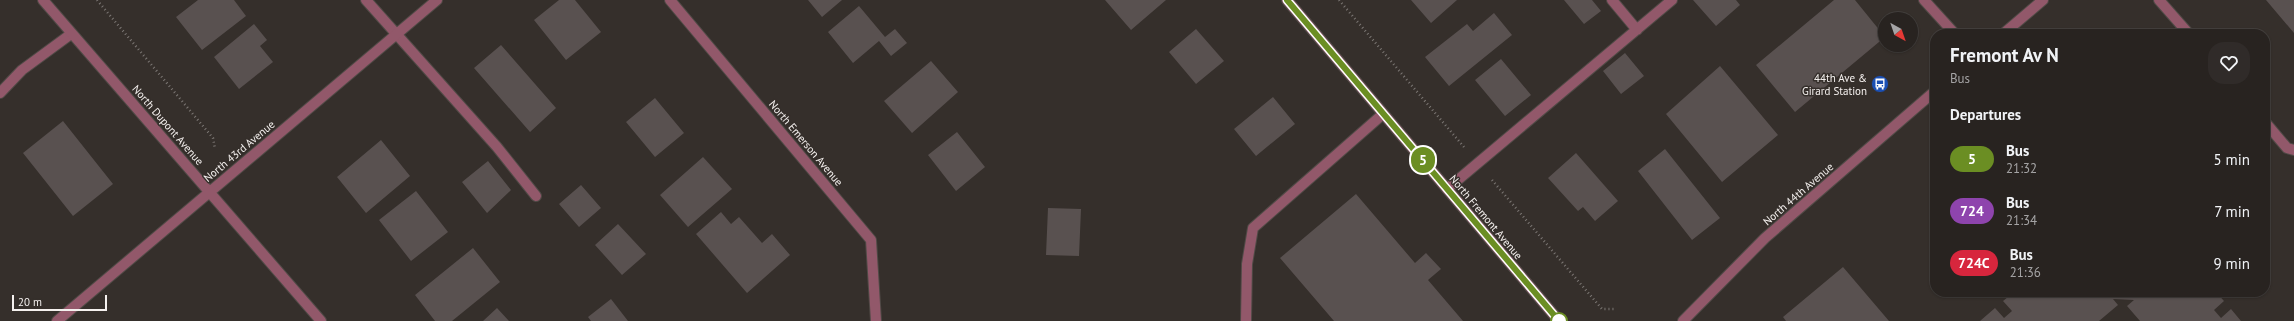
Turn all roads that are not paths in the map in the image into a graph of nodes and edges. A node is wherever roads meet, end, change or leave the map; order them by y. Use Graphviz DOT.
graph roads {
  1 [pos="43,0"];
  2 [pos="366,0"];
  3 [pos="437,0"];
  4 [pos="670,0"];
  5 [pos="1287,0"];
  6 [pos="1612,0"];
  7 [pos="1672,0"];
  8 [pos="1924,0"];
  9 [pos="2043,0"];
  10 [pos="2159,0"];
  11 [pos="1950,29"];
  12 [pos="2009,29"];
  13 [pos="2185,29"];
  14 [pos="1637,30"];
  15 [pos="71,34"];
  16 [pos="396,35"];
  17 [pos="0,93"];
  18 [pos="1930,95"];
  19 [pos="1383,114"];
  20 [pos="2270,128"];
  21 [pos="2294,150"];
  22 [pos="1447,189"];
  23 [pos="210,191"];
  24 [pos="536,196"];
  25 [pos="57,321"];
  26 [pos="321,321"];
  27 [pos="876,321"];
  28 [pos="1246,321"];
  29 [pos="1559,321"];
  30 [pos="1683,321"];
  1 -- 15 [label="street, North Dupont Avenue"];
  2 -- 16 [label="street"];
  3 -- 16 [label="street, North 43rd Avenue"];
  4 -- 27 [label="street, North Emerson Avenue"];
  5 -- 19 [label="street, North Fremont Avenue"];
  6 -- 14 [label="street"];
  7 -- 14 [label="street"];
  8 -- 11 [label="street"];
  9 -- 12 [label="street"];
  10 -- 13 [label="street"];
  14 -- 22 [label="street"];
  15 -- 17 [label="street"];
  15 -- 23 [label="street, North Dupont Avenue"];
  16 -- 23 [label="street, North 43rd Avenue"];
  16 -- 24 [label="street"];
  18 -- 30 [label="street, North 44th Avenue"];
  19 -- 22 [label="street, North Fremont Avenue"];
  19 -- 28 [label="street"];
  20 -- 21 [label="street"];
  22 -- 29 [label="street, North Fremont Avenue"];
  23 -- 25 [label="street, North 43rd Avenue"];
  23 -- 26 [label="street, North Dupont Avenue"];
}
